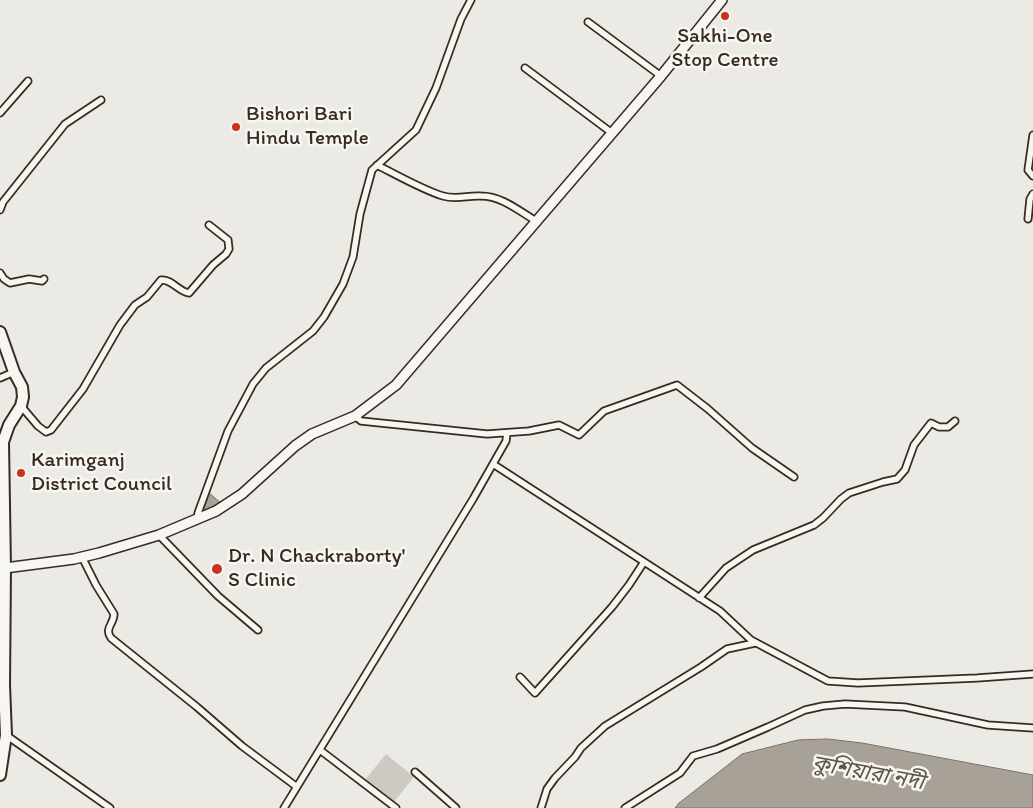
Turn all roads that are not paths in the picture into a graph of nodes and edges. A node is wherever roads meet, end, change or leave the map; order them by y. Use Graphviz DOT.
graph roads {
  1 [pos="722,0"];
  2 [pos="469,1"];
  3 [pos="588,22"];
  4 [pos="526,68"];
  5 [pos="662,76"];
  6 [pos="28,81"];
  7 [pos="101,100"];
  8 [pos="0,113"];
  9 [pos="612,133"];
  10 [pos="1033,135"];
  11 [pos="377,165"];
  12 [pos="1033,176"];
  13 [pos="1033,194"];
  14 [pos="0,210"];
  15 [pos="1028,218"];
  16 [pos="536,221"];
  17 [pos="210,225"];
  18 [pos="0,273"];
  19 [pos="44,279"];
  20 [pos="0,332"];
  21 [pos="14,372"];
  22 [pos="0,378"];
  23 [pos="21,406"];
  24 [pos="355,416"];
  25 [pos="955,421"];
  26 [pos="507,434"];
  27 [pos="493,464"];
  28 [pos="794,477"];
  29 [pos="197,520"];
  30 [pos="2,524"];
  31 [pos="159,535"];
  32 [pos="82,557"];
  33 [pos="644,562"];
  34 [pos="6,568"];
  35 [pos="700,598"];
  36 [pos="258,630"];
  37 [pos="755,643"];
  38 [pos="1033,674"];
  39 [pos="520,677"];
  40 [pos="2,685"];
  41 [pos="1033,728"];
  42 [pos="6,734"];
  43 [pos="320,750"];
  44 [pos="415,772"];
  45 [pos="0,774"];
  46 [pos="297,787"];
  47 [pos="110,808"];
  48 [pos="284,808"];
  49 [pos="396,808"];
  50 [pos="456,808"];
  51 [pos="541,808"];
  52 [pos="625,808"];
  1 -- 5 [label="main road"];
  2 -- 11 [label="street"];
  3 -- 5 [label="street"];
  4 -- 9 [label="street"];
  5 -- 9 [label="main road"];
  6 -- 8 [label="street"];
  7 -- 14 [label="street"];
  9 -- 16 [label="main road"];
  10 -- 12 [label="street"];
  11 -- 16 [label="street"];
  11 -- 29 [label="street"];
  13 -- 15 [label="street"];
  16 -- 24 [label="main road"];
  17 -- 23 [label="street"];
  18 -- 19 [label="street"];
  20 -- 21 [label="highway"];
  21 -- 22 [label="street"];
  21 -- 23 [label="highway"];
  23 -- 30 [label="highway"];
  24 -- 26 [label="street"];
  24 -- 29 [label="main road"];
  25 -- 35 [label="street"];
  26 -- 27 [label="street"];
  26 -- 28 [label="street"];
  27 -- 33 [label="street"];
  27 -- 43 [label="street"];
  29 -- 31 [label="main road"];
  30 -- 34 [label="highway"];
  31 -- 32 [label="main road"];
  31 -- 36 [label="street"];
  32 -- 34 [label="main road"];
  32 -- 46 [label="street"];
  33 -- 35 [label="street"];
  33 -- 39 [label="street"];
  34 -- 40 [label="highway"];
  35 -- 37 [label="street"];
  37 -- 38 [label="street"];
  37 -- 51 [label="street"];
  40 -- 42 [label="highway"];
  41 -- 52 [label="street"];
  42 -- 45 [label="highway"];
  42 -- 47 [label="street"];
  43 -- 46 [label="street"];
  43 -- 49 [label="street"];
  44 -- 50 [label="street"];
  46 -- 48 [label="street"];
}
